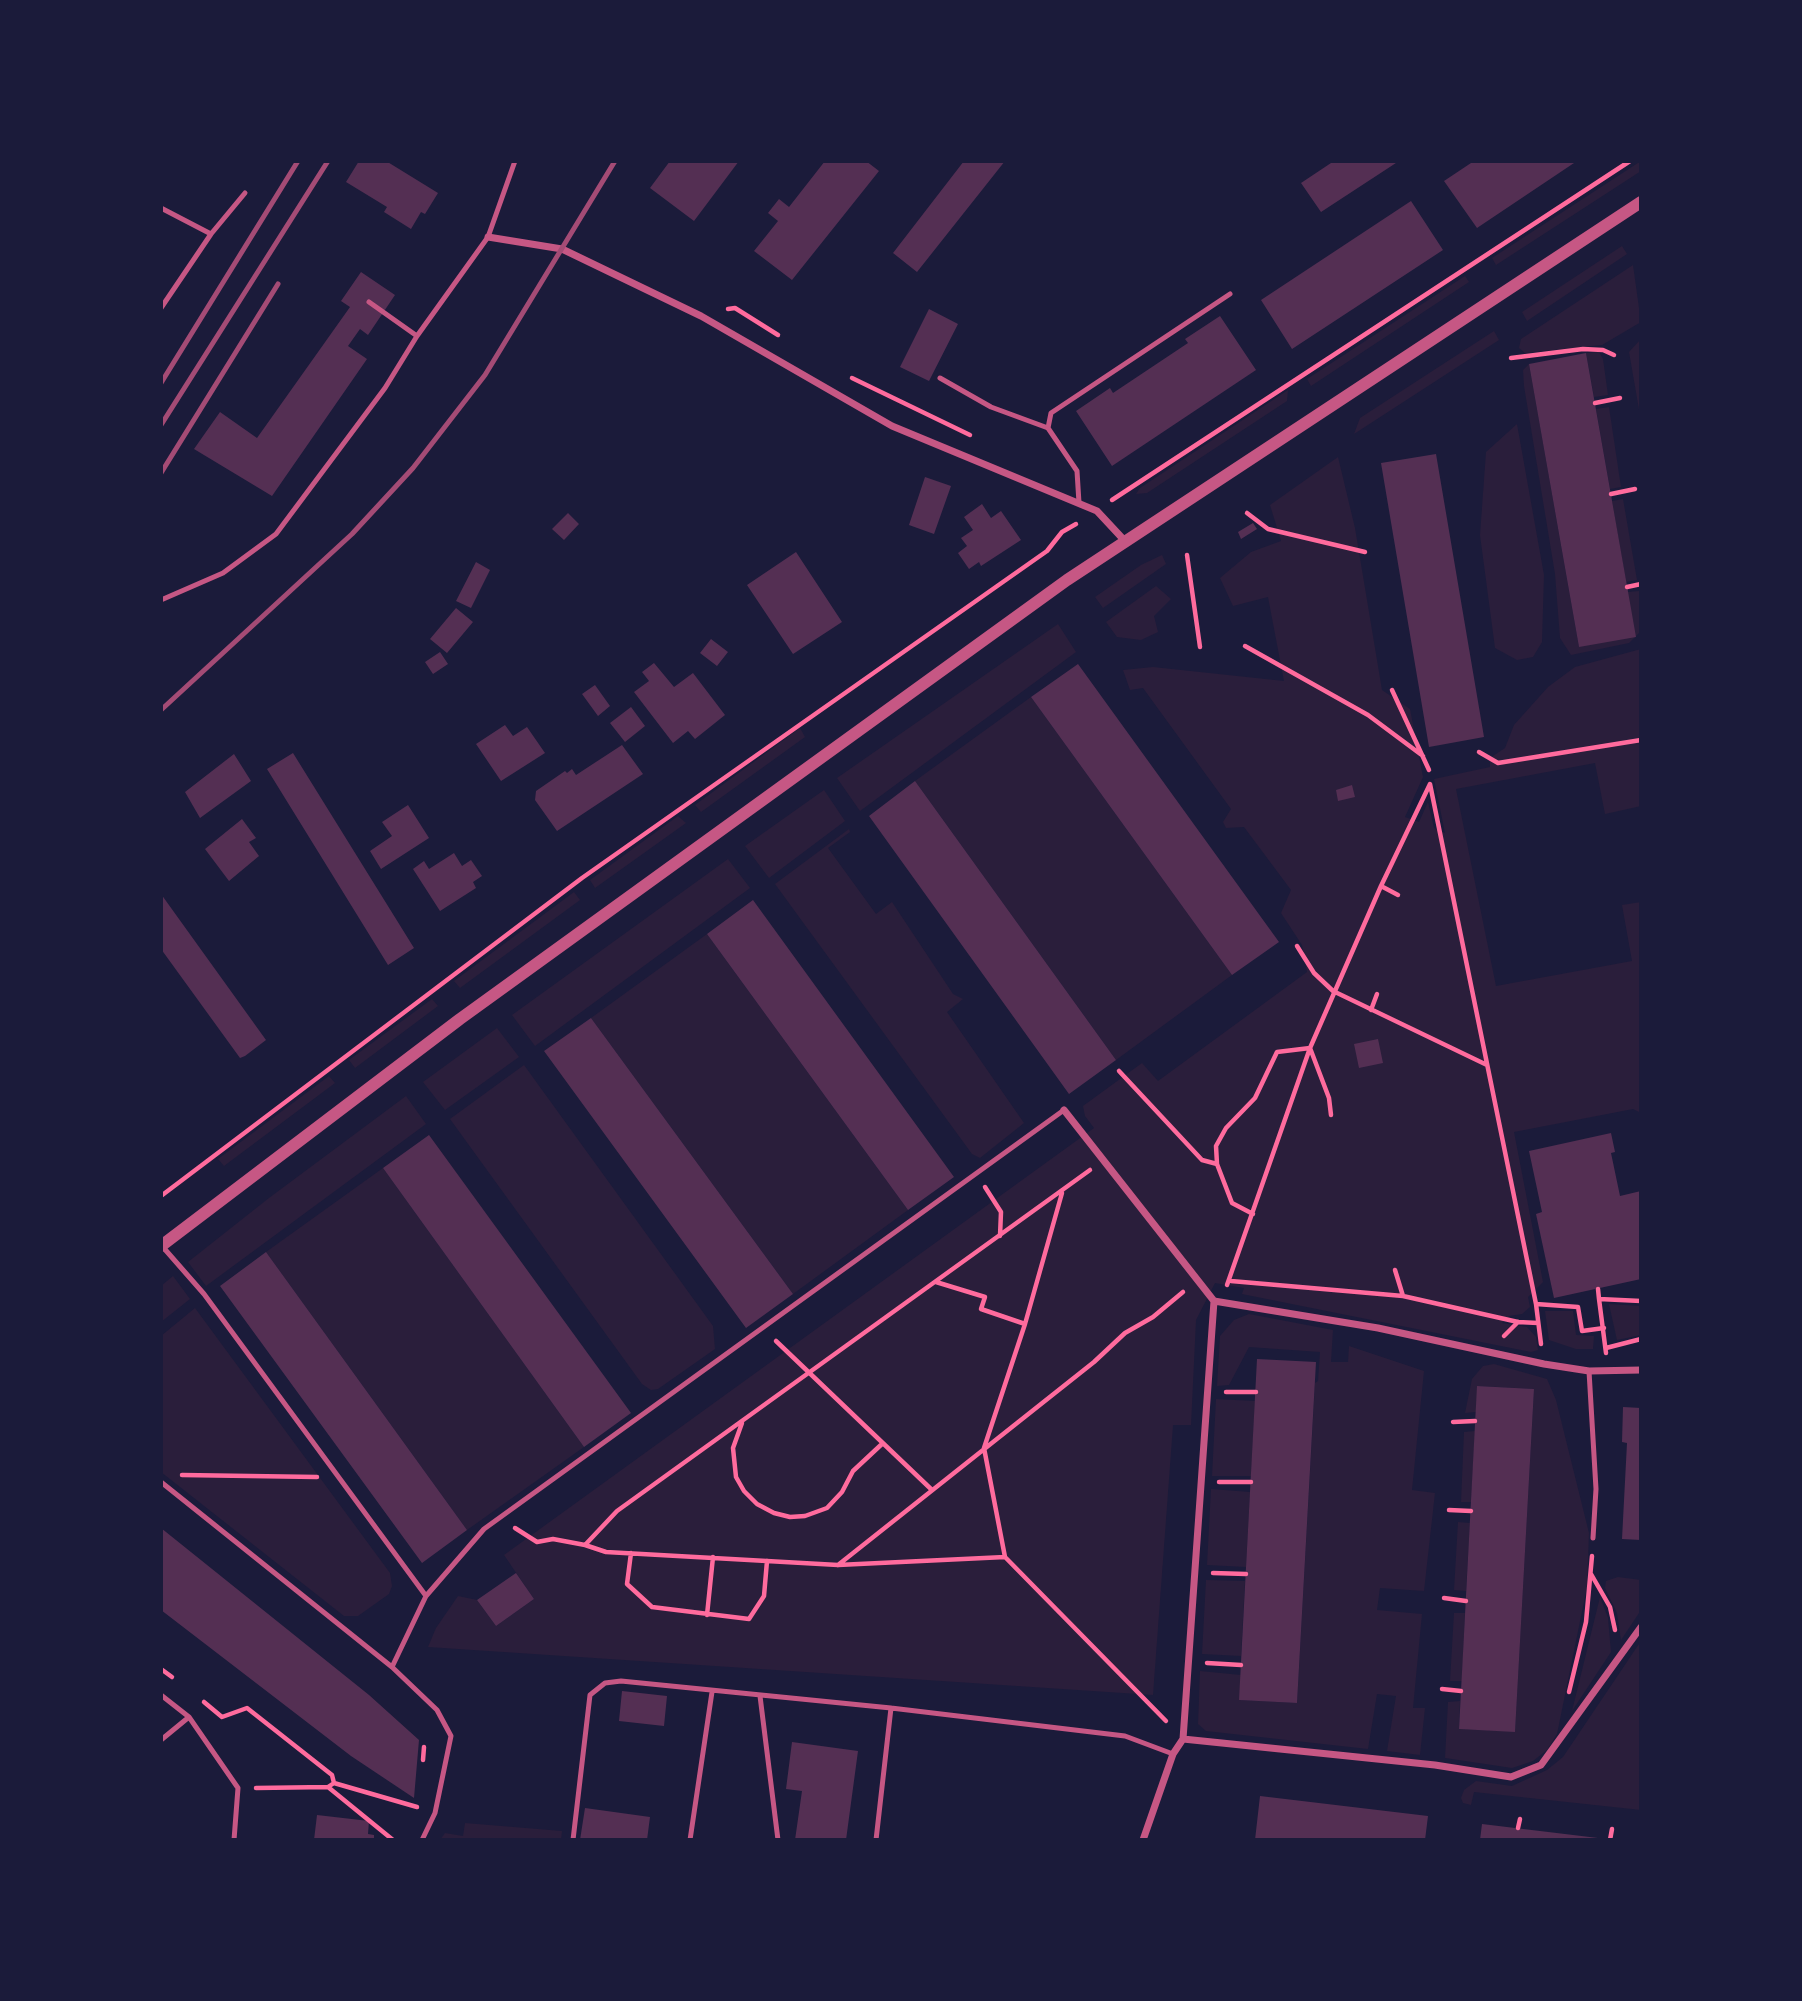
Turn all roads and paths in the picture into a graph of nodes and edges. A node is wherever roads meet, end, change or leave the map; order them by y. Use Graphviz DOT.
graph roads {
  1 [pos="515,161"];
  2 [pos="1630,161"];
  3 [pos="245,193"];
  4 [pos="1641,202"];
  5 [pos="161,208"];
  6 [pos="211,234"];
  7 [pos="488,237"];
  8 [pos="1230,294"];
  9 [pos="369,302"];
  10 [pos="161,308"];
  11 [pos="417,336"];
  12 [pos="1614,355"];
  13 [pos="1511,358"];
  14 [pos="845,374"];
  15 [pos="940,377"];
  16 [pos="1620,398"];
  17 [pos="1595,403"];
  18 [pos="1048,428"];
  19 [pos="977,438"];
  20 [pos="1635,489"];
  21 [pos="1611,494"];
  22 [pos="1079,503"];
  23 [pos="1097,511"];
  24 [pos="1248,513"];
  25 [pos="1124,540"];
  26 [pos="1365,552"];
  27 [pos="1187,555"];
  28 [pos="1641,584"];
  29 [pos="1627,587"];
  30 [pos="161,600"];
  31 [pos="1245,646"];
  32 [pos="1200,647"];
  33 [pos="1392,690"];
  34 [pos="1641,740"];
  35 [pos="1479,752"];
  36 [pos="1423,756"];
  37 [pos="1429,770"];
  38 [pos="1381,886"];
  39 [pos="1398,895"];
  40 [pos="1297,946"];
  41 [pos="1333,991"];
  42 [pos="1377,994"];
  43 [pos="1371,1010"];
  44 [pos="1310,1048"];
  45 [pos="1487,1065"];
  46 [pos="1119,1071"];
  47 [pos="1064,1110"];
  48 [pos="1331,1115"];
  49 [pos="1101,1160"];
  50 [pos="1217,1164"];
  51 [pos="975,1174"];
  52 [pos="1063,1192"];
  53 [pos="161,1196"];
  54 [pos="1254,1214"];
  55 [pos="999,1237"];
  56 [pos="161,1246"];
  57 [pos="1395,1270"];
  58 [pos="1231,1280"];
  59 [pos="1196,1281"];
  60 [pos="935,1282"];
  61 [pos="1598,1289"];
  62 [pos="1403,1296"];
  63 [pos="1599,1299"];
  64 [pos="1213,1301"];
  65 [pos="1641,1301"];
  66 [pos="1536,1304"];
  67 [pos="1538,1323"];
  68 [pos="1025,1324"];
  69 [pos="762,1328"];
  70 [pos="1604,1328"];
  71 [pos="1641,1339"];
  72 [pos="1606,1348"];
  73 [pos="1544,1364"];
  74 [pos="1641,1370"];
  75 [pos="809,1371"];
  76 [pos="1589,1371"];
  77 [pos="1608,1372"];
  78 [pos="1207,1391"];
  79 [pos="1255,1392"];
  80 [pos="743,1420"];
  81 [pos="1475,1421"];
  82 [pos="1453,1422"];
  83 [pos="883,1443"];
  84 [pos="985,1448"];
  85 [pos="177,1475"];
  86 [pos="339,1478"];
  87 [pos="1201,1481"];
  88 [pos="161,1482"];
  89 [pos="1251,1482"];
  90 [pos="932,1490"];
  91 [pos="1449,1510"];
  92 [pos="1471,1511"];
  93 [pos="503,1516"];
  94 [pos="1593,1538"];
  95 [pos="585,1545"];
  96 [pos="631,1553"];
  97 [pos="1005,1557"];
  98 [pos="713,1558"];
  99 [pos="767,1561"];
  100 [pos="838,1564"];
  101 [pos="1195,1572"];
  102 [pos="1246,1574"];
  103 [pos="1590,1574"];
  104 [pos="426,1596"];
  105 [pos="1444,1598"];
  106 [pos="1466,1601"];
  107 [pos="706,1615"];
  108 [pos="1641,1627"];
  109 [pos="1620,1655"];
  110 [pos="1188,1661"];
  111 [pos="1241,1665"];
  112 [pos="392,1667"];
  113 [pos="161,1669"];
  114 [pos="181,1685"];
  115 [pos="1442,1689"];
  116 [pos="1461,1691"];
  117 [pos="712,1692"];
  118 [pos="161,1695"];
  119 [pos="760,1696"];
  120 [pos="202,1701"];
  121 [pos="1566,1703"];
  122 [pos="891,1708"];
  123 [pos="189,1717"];
  124 [pos="1183,1739"];
  125 [pos="161,1740"];
  126 [pos="424,1747"];
  127 [pos="1173,1754"];
  128 [pos="423,1760"];
  129 [pos="334,1783"];
  130 [pos="328,1787"];
  131 [pos="238,1788"];
  132 [pos="435,1813"];
  133 [pos="1520,1819"];
  134 [pos="1518,1828"];
  135 [pos="1612,1829"];
  136 [pos="234,1840"];
  137 [pos="393,1840"];
  138 [pos="422,1840"];
  139 [pos="573,1840"];
  140 [pos="690,1840"];
  141 [pos="778,1840"];
  142 [pos="876,1840"];
  143 [pos="1143,1840"];
  144 [pos="1610,1840"];
  1 -- 7 [label="lane"];
  2 -- 23 [label="path"];
  3 -- 6 [label="lane"];
  4 -- 25 [label="street"];
  5 -- 6 [label="lane"];
  6 -- 10 [label="lane"];
  7 -- 11 [label="lane"];
  7 -- 22 [label="street"];
  8 -- 18 [label="lane"];
  9 -- 11 [label="lane"];
  11 -- 30 [label="lane"];
  12 -- 13 [label="path"];
  14 -- 19 [label="path"];
  15 -- 18 [label="lane"];
  16 -- 17 [label="path"];
  18 -- 22 [label="lane"];
  20 -- 21 [label="path"];
  22 -- 23 [label="street"];
  23 -- 25 [label="street"];
  23 -- 53 [label="path"];
  24 -- 26 [label="path"];
  25 -- 56 [label="street"];
  27 -- 32 [label="path"];
  28 -- 29 [label="path"];
  31 -- 36 [label="path"];
  33 -- 36 [label="path"];
  34 -- 35 [label="path"];
  36 -- 37 [label="path"];
  38 -- 39 [label="path"];
  38 -- 41 [label="path"];
  38 -- 45 [label="path"];
  40 -- 41 [label="path"];
  41 -- 43 [label="path"];
  41 -- 44 [label="path"];
  42 -- 43 [label="path"];
  43 -- 45 [label="path"];
  44 -- 48 [label="path"];
  44 -- 50 [label="path"];
  44 -- 54 [label="path"];
  45 -- 66 [label="path"];
  46 -- 50 [label="path"];
  47 -- 49 [label="street"];
  47 -- 51 [label="lane"];
  49 -- 52 [label="path"];
  49 -- 59 [label="street"];
  50 -- 54 [label="path"];
  51 -- 55 [label="path"];
  51 -- 69 [label="lane"];
  52 -- 55 [label="path"];
  52 -- 68 [label="path"];
  54 -- 58 [label="path"];
  55 -- 60 [label="path"];
  56 -- 86 [label="lane"];
  57 -- 62 [label="path"];
  58 -- 62 [label="path"];
  58 -- 64 [label="path"];
  59 -- 64 [label="street"];
  59 -- 84 [label="path"];
  60 -- 68 [label="path"];
  60 -- 75 [label="path"];
  61 -- 63 [label="path"];
  62 -- 67 [label="path"];
  63 -- 65 [label="path"];
  63 -- 70 [label="path"];
  64 -- 73 [label="street"];
  64 -- 78 [label="street"];
  66 -- 67 [label="path"];
  66 -- 70 [label="path"];
  67 -- 73 [label="path"];
  68 -- 84 [label="path"];
  69 -- 75 [label="path"];
  69 -- 93 [label="lane"];
  70 -- 72 [label="path"];
  71 -- 72 [label="path"];
  72 -- 77 [label="path"];
  73 -- 76 [label="street"];
  74 -- 77 [label="street"];
  75 -- 80 [label="path"];
  75 -- 83 [label="path"];
  76 -- 77 [label="street"];
  76 -- 94 [label="lane"];
  78 -- 79 [label="path"];
  78 -- 87 [label="street"];
  80 -- 83 [label="path"];
  80 -- 95 [label="path"];
  81 -- 82 [label="path"];
  83 -- 90 [label="path"];
  84 -- 90 [label="path"];
  84 -- 97 [label="path"];
  85 -- 86 [label="path"];
  86 -- 104 [label="lane"];
  87 -- 89 [label="path"];
  87 -- 101 [label="street"];
  88 -- 112 [label="lane"];
  90 -- 100 [label="path"];
  91 -- 92 [label="path"];
  93 -- 95 [label="path"];
  93 -- 104 [label="lane"];
  94 -- 103 [label="path"];
  95 -- 96 [label="path"];
  96 -- 98 [label="path"];
  96 -- 107 [label="path"];
  97 -- 100 [label="path"];
  97 -- 124 [label="path"];
  98 -- 99 [label="path"];
  98 -- 107 [label="path"];
  99 -- 100 [label="path"];
  99 -- 107 [label="path"];
  101 -- 102 [label="path"];
  101 -- 110 [label="street"];
  103 -- 109 [label="path"];
  103 -- 121 [label="path"];
  104 -- 112 [label="lane"];
  105 -- 106 [label="path"];
  108 -- 109 [label="street"];
  109 -- 124 [label="street"];
  110 -- 111 [label="path"];
  110 -- 124 [label="street"];
  112 -- 132 [label="lane"];
  113 -- 114 [label="path"];
  115 -- 116 [label="path"];
  117 -- 119 [label="lane"];
  117 -- 139 [label="lane"];
  117 -- 140 [label="lane"];
  118 -- 123 [label="lane"];
  119 -- 122 [label="lane"];
  119 -- 141 [label="lane"];
  120 -- 129 [label="path"];
  122 -- 127 [label="lane"];
  122 -- 142 [label="lane"];
  123 -- 125 [label="lane"];
  123 -- 131 [label="lane"];
  124 -- 127 [label="street"];
  126 -- 128 [label="path"];
  127 -- 143 [label="street"];
  129 -- 130 [label="path"];
  129 -- 132 [label="path"];
  130 -- 131 [label="path"];
  130 -- 137 [label="path"];
  131 -- 136 [label="lane"];
  132 -- 138 [label="lane"];
  133 -- 134 [label="path"];
  135 -- 144 [label="path"];
}
